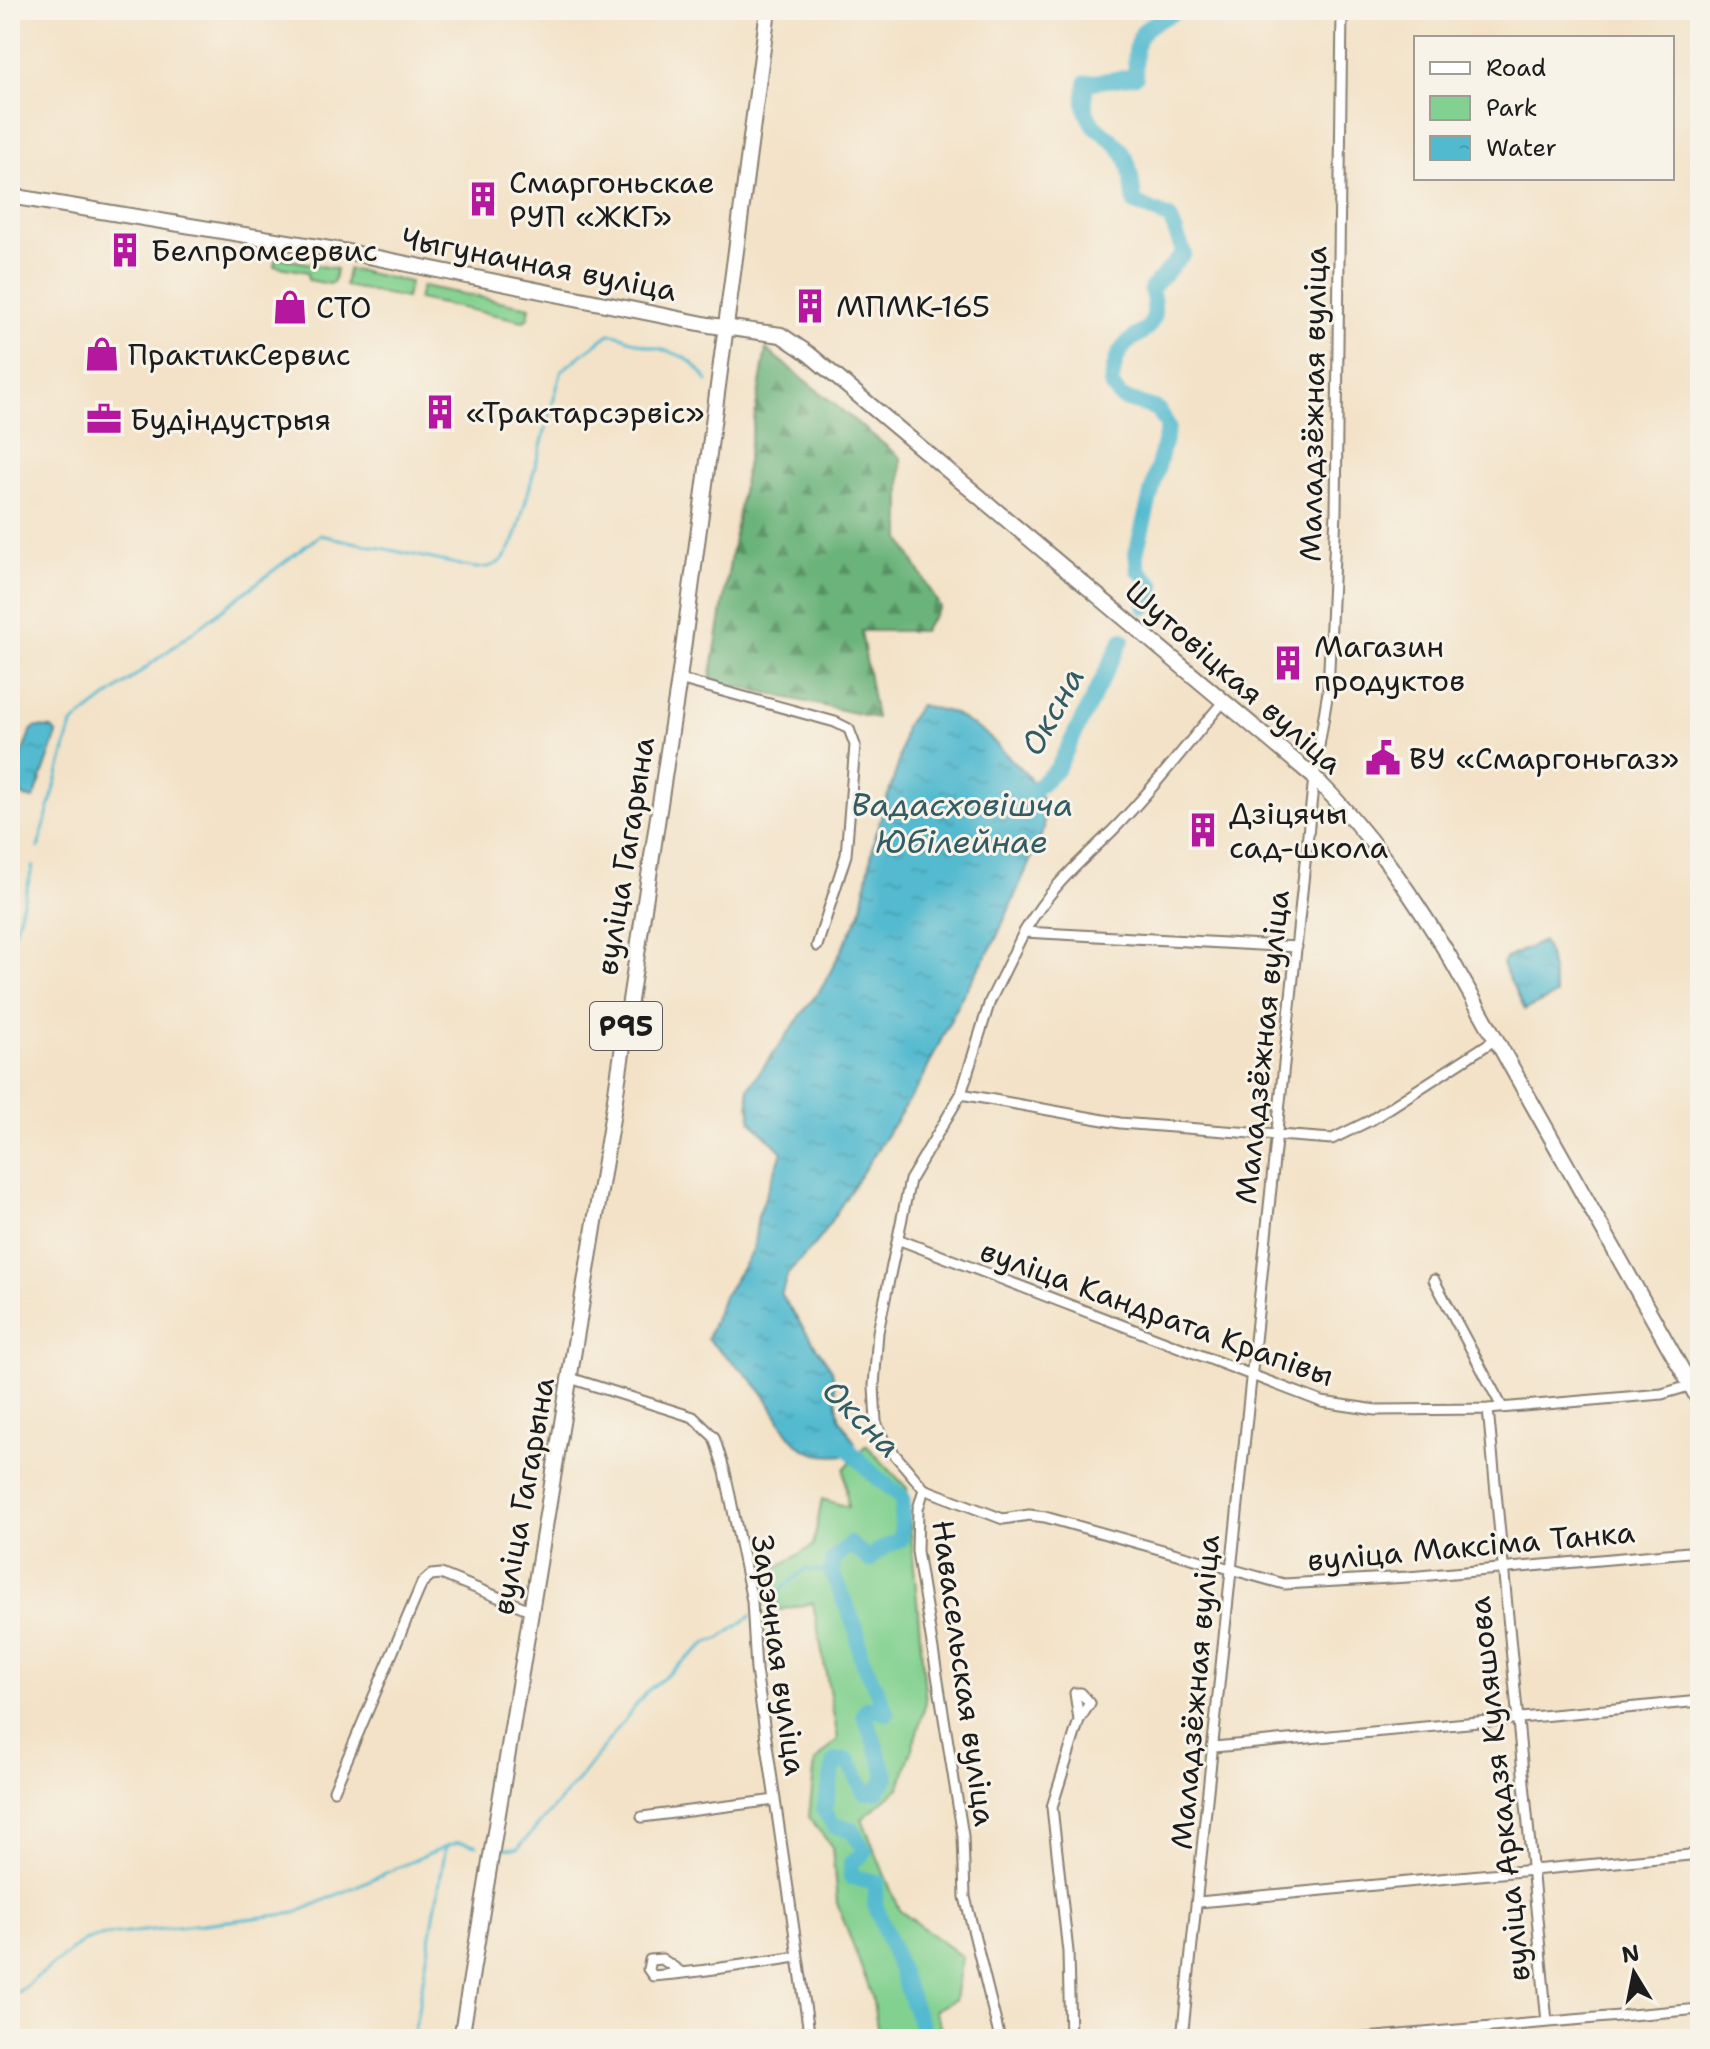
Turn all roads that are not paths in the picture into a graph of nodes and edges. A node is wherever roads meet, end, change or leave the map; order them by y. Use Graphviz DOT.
graph roads {
  1 [pos="768,10"];
  2 [pos="1342,10"];
  3 [pos="10,196"];
  4 [pos="726,327"];
  5 [pos="679,679"];
  6 [pos="1224,701"];
  7 [pos="1314,777"];
  8 [pos="1024,932"];
  9 [pos="817,946"];
  10 [pos="1297,947"];
  11 [pos="1496,1039"];
  12 [pos="961,1094"];
  13 [pos="1277,1136"];
  14 [pos="900,1240"];
  15 [pos="1434,1280"];
  16 [pos="570,1378"];
  17 [pos="1252,1378"];
  18 [pos="1689,1386"];
  19 [pos="1700,1402"];
  20 [pos="1502,1407"];
  21 [pos="1488,1409"];
  22 [pos="924,1489"];
  23 [pos="1700,1551"];
  24 [pos="1229,1569"];
  25 [pos="1501,1569"];
  26 [pos="530,1610"];
  27 [pos="1700,1701"];
  28 [pos="1079,1720"];
  29 [pos="1516,1720"];
  30 [pos="1214,1747"];
  31 [pos="334,1790"];
  32 [pos="775,1800"];
  33 [pos="642,1817"];
  34 [pos="1700,1854"];
  35 [pos="1530,1870"];
  36 [pos="1199,1902"];
  37 [pos="797,1957"];
  38 [pos="682,1973"];
  39 [pos="1700,2009"];
  40 [pos="1547,2022"];
  41 [pos="461,2039"];
  42 [pos="810,2039"];
  43 [pos="1000,2039"];
  44 [pos="1070,2039"];
  45 [pos="1182,2039"];
  46 [pos="1354,2039"];
  1 -- 4 [label="main road, вуліца Гагарына / Р95"];
  2 -- 7 [label="street, Маладзёжная вуліца"];
  3 -- 4 [label="main road, Чыгуначная вуліца"];
  4 -- 5 [label="main road, вуліца Гагарына / Р95"];
  4 -- 6 [label="main road, Шутовіцкая вуліца"];
  5 -- 9 [label="street"];
  5 -- 16 [label="main road, вуліца Гагарына / Р95"];
  6 -- 7 [label="main road, Шутовіцкая вуліца"];
  6 -- 8 [label="street, Навасельская вуліца"];
  7 -- 10 [label="street, Маладзёжная вуліца"];
  7 -- 11 [label="main road, Шутовіцкая вуліца"];
  8 -- 10 [label="street"];
  8 -- 12 [label="street, Навасельская вуліца"];
  10 -- 13 [label="street, Маладзёжная вуліца"];
  11 -- 13 [label="street"];
  11 -- 18 [label="main road, Шутовіцкая вуліца"];
  12 -- 13 [label="street"];
  12 -- 14 [label="street, Навасельская вуліца"];
  13 -- 17 [label="street, Маладзёжная вуліца"];
  14 -- 17 [label="street, вуліца Кандрата Крапівы"];
  14 -- 22 [label="street, Навасельская вуліца"];
  15 -- 20 [label="street"];
  16 -- 26 [label="main road, вуліца Гагарына / Р95"];
  16 -- 32 [label="street, Зарэчная вуліца"];
  17 -- 21 [label="street, вуліца Кандрата Крапівы"];
  17 -- 24 [label="street, Маладзёжная вуліца"];
  18 -- 19 [label="main road, Шутовіцкая вуліца"];
  18 -- 20 [label="street, вуліца Кандрата Крапівы"];
  20 -- 21 [label="street, вуліца Кандрата Крапівы"];
  21 -- 25 [label="street, вуліца Аркадзя Куляшова"];
  22 -- 24 [label="street, вуліца Максіма Танка"];
  22 -- 43 [label="street, Навасельская вуліца"];
  23 -- 25 [label="street, вуліца Максіма Танка"];
  24 -- 25 [label="street, вуліца Максіма Танка"];
  24 -- 30 [label="street, Маладзёжная вуліца"];
  25 -- 29 [label="street, вуліца Аркадзя Куляшова"];
  26 -- 31 [label="street"];
  26 -- 41 [label="main road, вуліца Гагарына / Р95"];
  27 -- 29 [label="street"];
  28 -- 44 [label="street"];
  29 -- 30 [label="street"];
  29 -- 35 [label="street, вуліца Аркадзя Куляшова"];
  30 -- 36 [label="street, Маладзёжная вуліца"];
  32 -- 33 [label="street"];
  32 -- 37 [label="street, Зарэчная вуліца"];
  34 -- 35 [label="street"];
  35 -- 36 [label="street"];
  35 -- 40 [label="street, вуліца Аркадзя Куляшова"];
  36 -- 45 [label="street, Маладзёжная вуліца"];
  37 -- 38 [label="street"];
  37 -- 42 [label="street, Зарэчная вуліца"];
  39 -- 40 [label="street"];
  40 -- 46 [label="street"];
}
